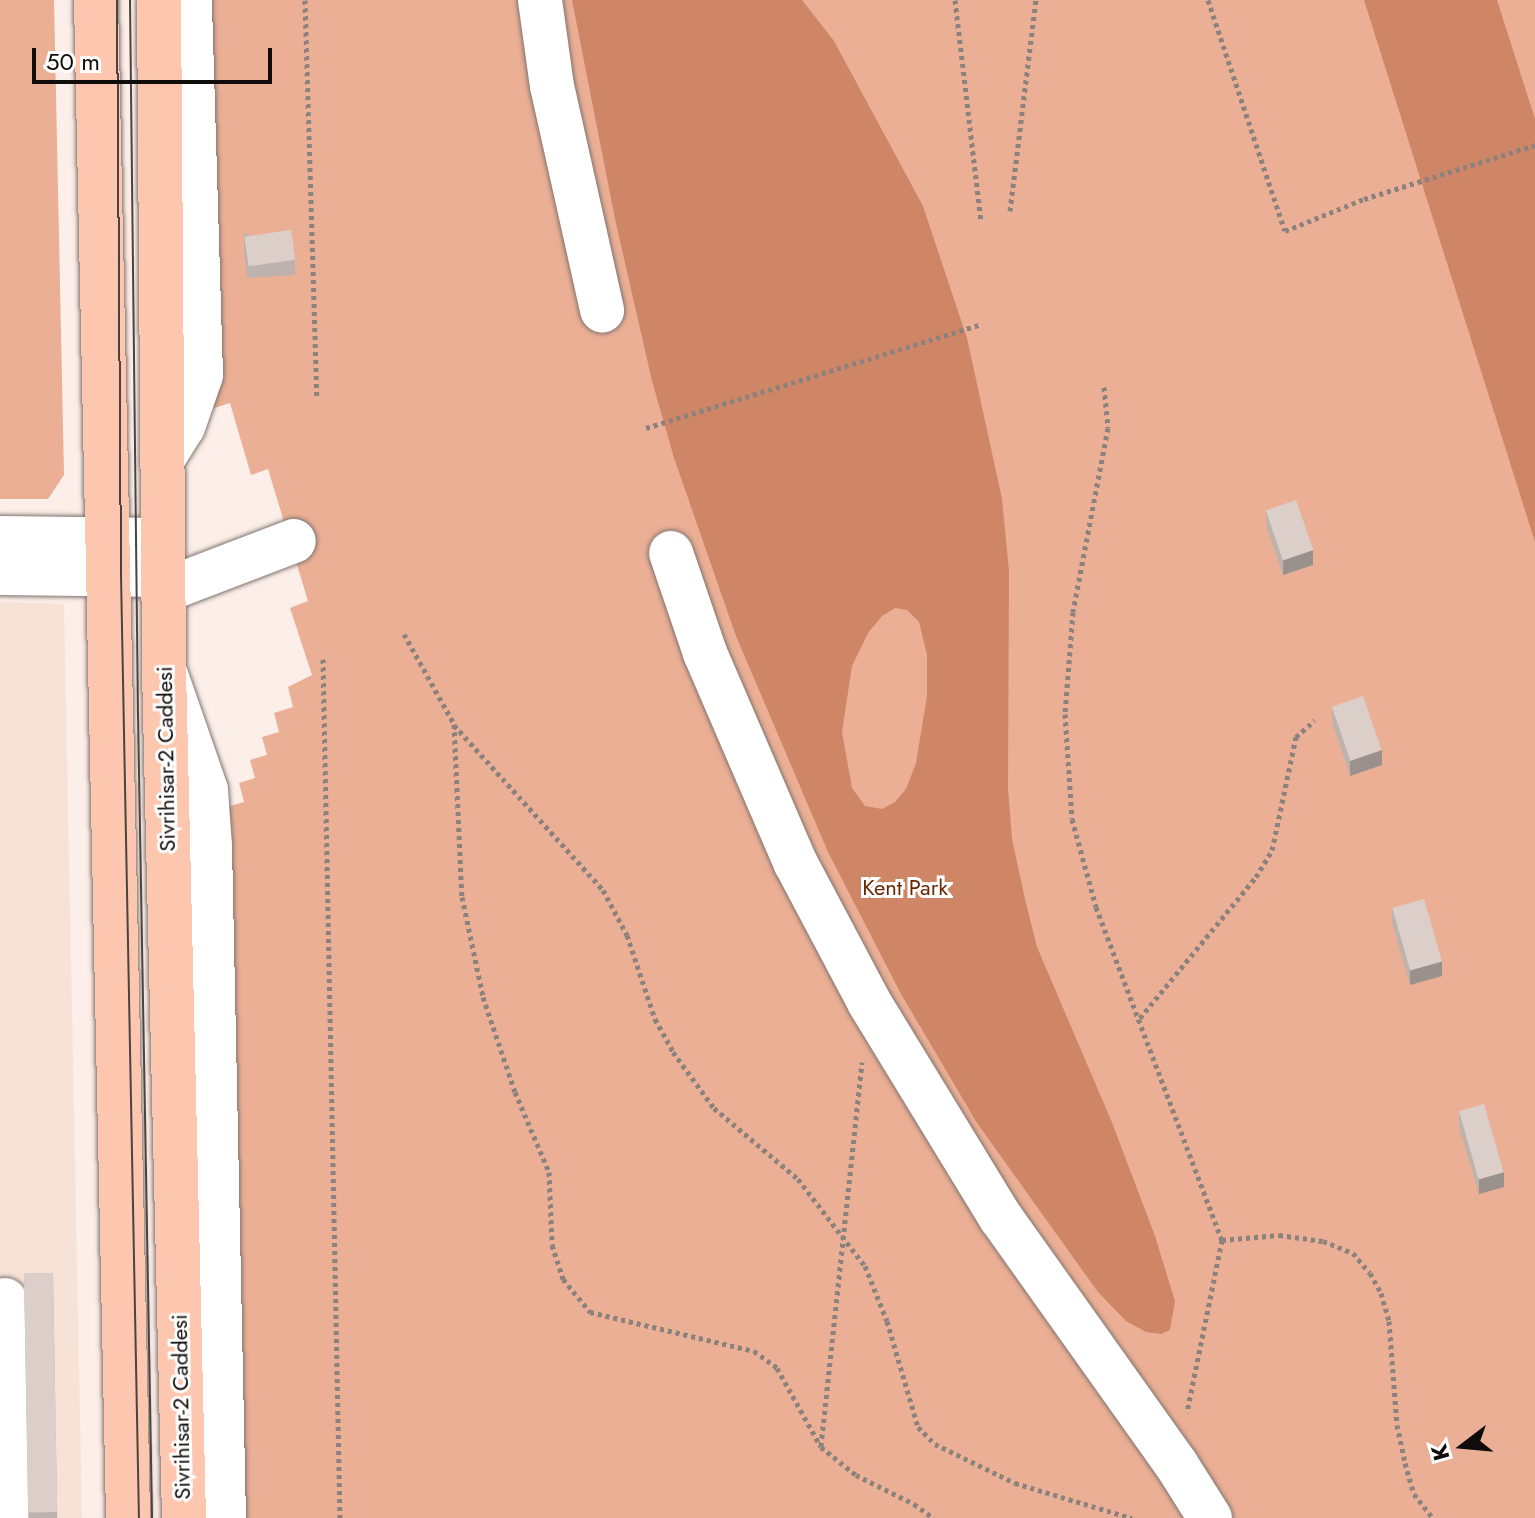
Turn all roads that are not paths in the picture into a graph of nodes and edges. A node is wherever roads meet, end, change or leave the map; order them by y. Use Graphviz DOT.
graph roads {
  1 [pos="96,0"];
  2 [pos="159,0"];
  3 [pos="190,0"];
  4 [pos="540,0"];
  5 [pos="602,310"];
  6 [pos="162,460"];
  7 [pos="0,538"];
  8 [pos="294,541"];
  9 [pos="671,553"];
  10 [pos="110,557"];
  11 [pos="163,569"];
  12 [pos="0,573"];
  13 [pos="164,670"];
  14 [pos="5,1300"];
  15 [pos="11,1518"];
  16 [pos="128,1518"];
  17 [pos="184,1518"];
  18 [pos="224,1518"];
  19 [pos="1210,1518"];
  1 -- 10 [label="main road"];
  2 -- 6 [label="main road, Sivrihisar-2 Caddesi"];
  3 -- 6 [label="street"];
  4 -- 5 [label="street"];
  6 -- 11 [label="main road, Sivrihisar-2 Caddesi"];
  7 -- 10 [label="street"];
  8 -- 11 [label="street"];
  9 -- 19 [label="street"];
  10 -- 11 [label="street"];
  10 -- 12 [label="street"];
  10 -- 16 [label="main road"];
  11 -- 13 [label="main road, Sivrihisar-2 Caddesi"];
  13 -- 17 [label="main road, Sivrihisar-2 Caddesi"];
  13 -- 18 [label="street"];
  14 -- 15 [label="street"];
}
